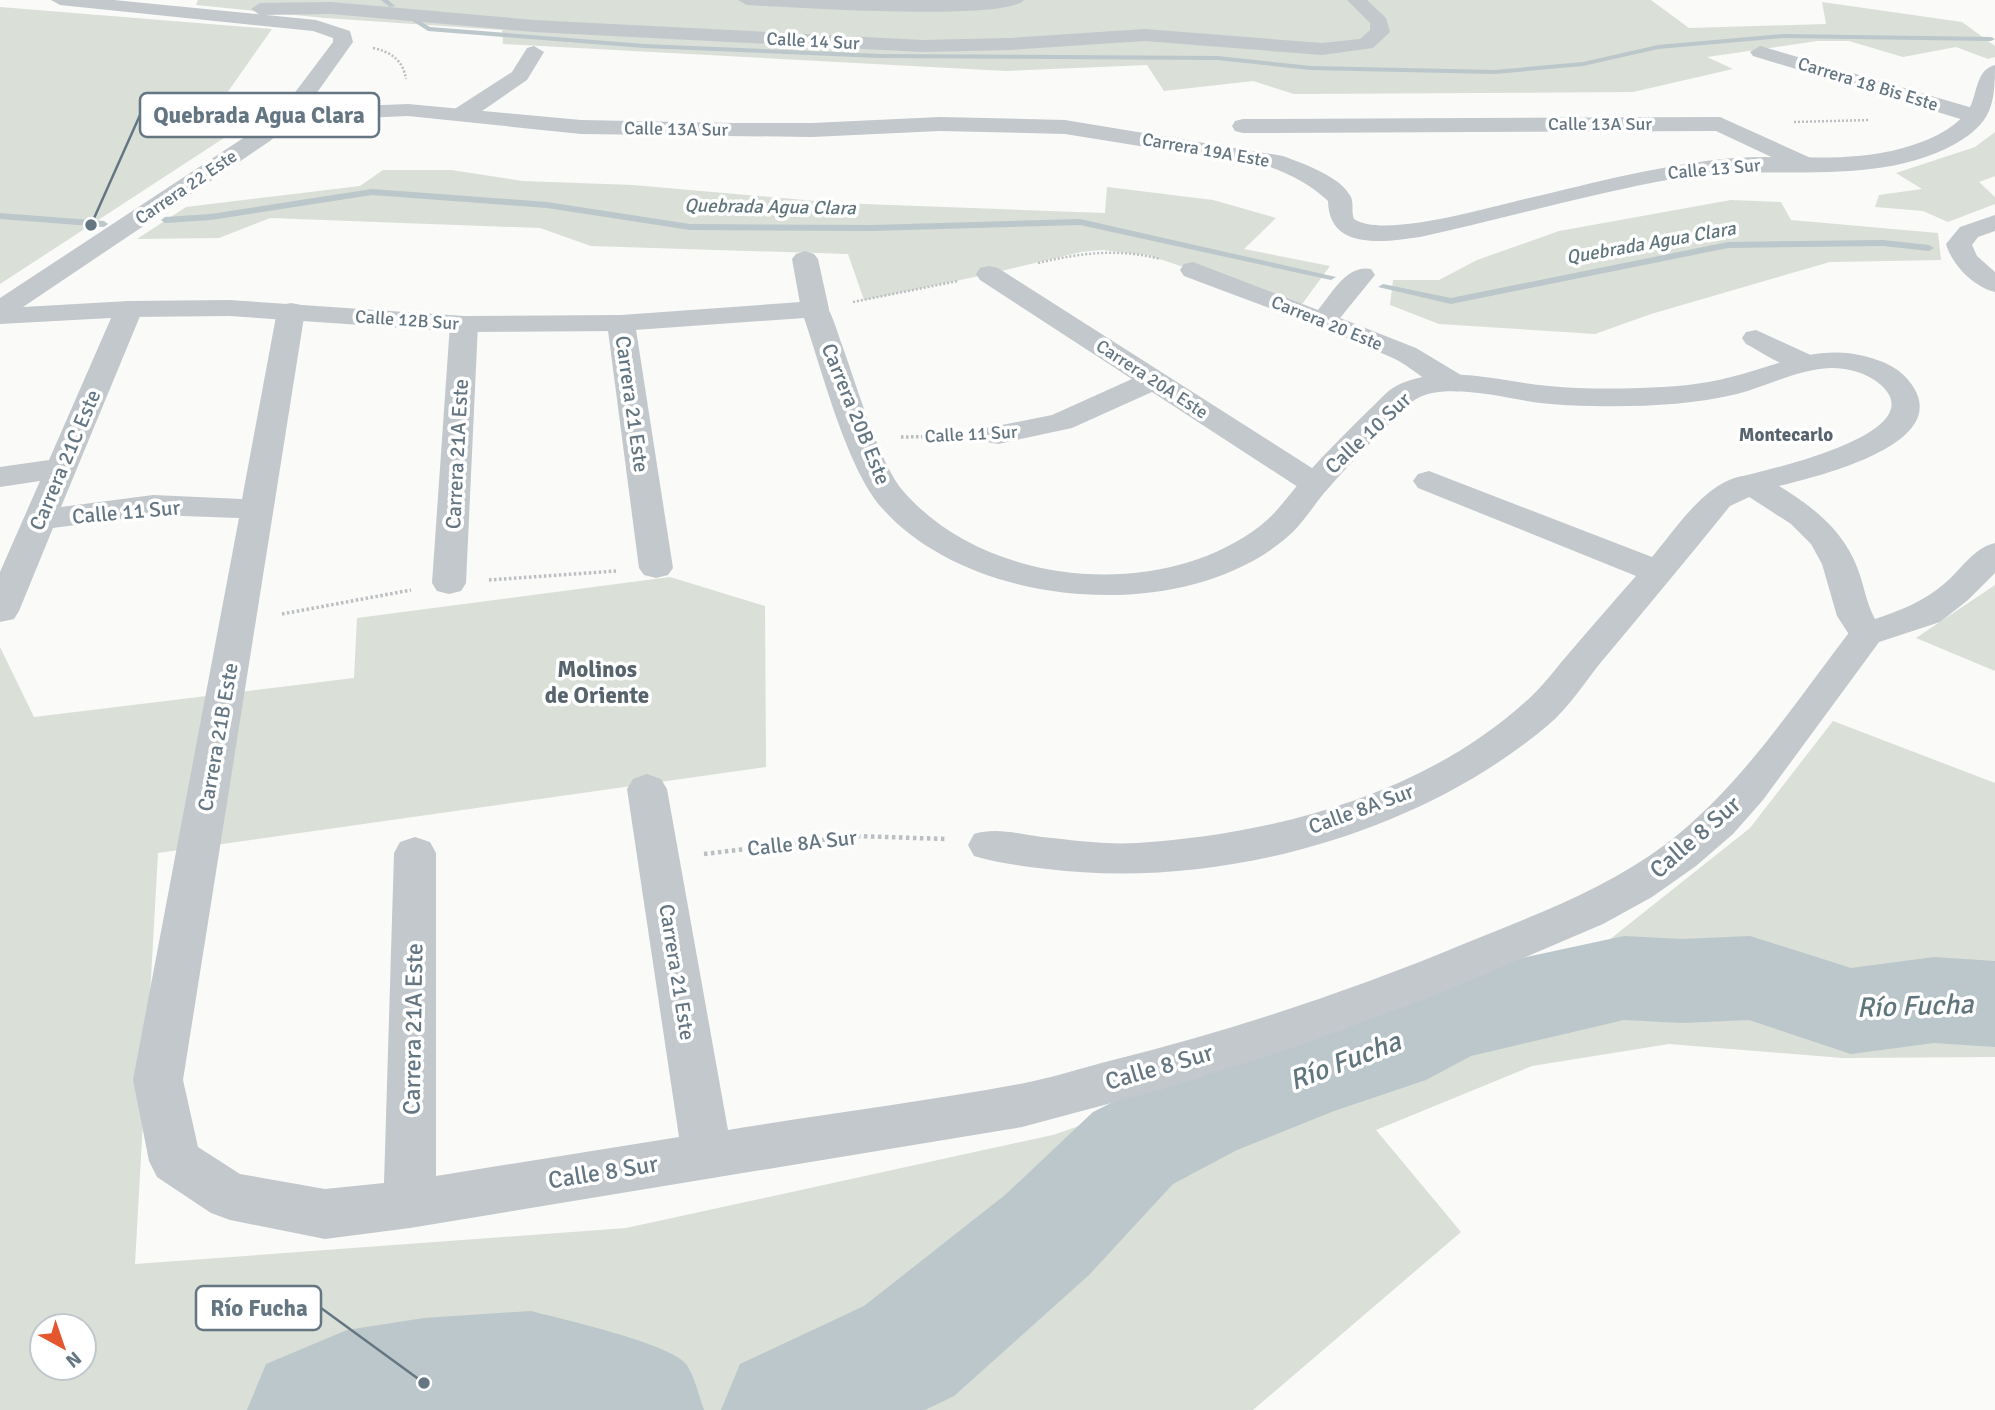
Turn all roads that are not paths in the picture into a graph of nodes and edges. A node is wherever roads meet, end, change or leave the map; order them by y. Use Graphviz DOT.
graph roads {
  1 [pos="60,0"];
  2 [pos="464,0"];
  3 [pos="747,0"];
  4 [pos="1015,0"];
  5 [pos="1356,0"];
  6 [pos="260,9"];
  7 [pos="440,18"];
  8 [pos="534,52"];
  9 [pos="1760,52"];
  10 [pos="1995,71"];
  11 [pos="288,115"];
  12 [pos="461,115"];
  13 [pos="1975,116"];
  14 [pos="1243,125"];
  15 [pos="1065,127"];
  16 [pos="1805,164"];
  17 [pos="1995,222"];
  18 [pos="1398,233"];
  19 [pos="805,259"];
  20 [pos="1193,270"];
  21 [pos="989,274"];
  22 [pos="1362,275"];
  23 [pos="1995,284"];
  24 [pos="129,309"];
  25 [pos="815,309"];
  26 [pos="0,310"];
  27 [pos="291,311"];
  28 [pos="0,316"];
  29 [pos="1323,321"];
  30 [pos="621,323"];
  31 [pos="464,324"];
  32 [pos="1756,338"];
  33 [pos="1800,365"];
  34 [pos="1154,380"];
  35 [pos="1456,384"];
  36 [pos="1903,396"];
  37 [pos="998,435"];
  38 [pos="61,468"];
  39 [pos="0,477"];
  40 [pos="1429,481"];
  41 [pos="1315,484"];
  42 [pos="1751,484"];
  43 [pos="256,509"];
  44 [pos="40,520"];
  45 [pos="1995,553"];
  46 [pos="656,568"];
  47 [pos="1658,572"];
  48 [pos="1015,573"];
  49 [pos="449,583"];
  50 [pos="1,611"];
  51 [pos="1867,634"];
  52 [pos="647,789"];
  53 [pos="989,845"];
  54 [pos="415,853"];
  55 [pos="707,1155"];
  56 [pos="175,1161"];
  57 [pos="410,1205"];
  1 -- 11 [label="street, Carrera 22 Este"];
  2 -- 7 [label="street"];
  3 -- 4 [label="street"];
  5 -- 7 [label="street, Calle 14 Sur"];
  6 -- 7 [label="street, Calle 14 Sur"];
  8 -- 12 [label="street"];
  9 -- 13 [label="street, Carrera 18 Bis Este"];
  10 -- 13 [label="street, Calle 13 Sur"];
  11 -- 12 [label="street, Calle 13A Sur"];
  11 -- 26 [label="street, Carrera 22 Este"];
  12 -- 15 [label="street, Calle 13A Sur"];
  13 -- 16 [label="street, Calle 13 Sur"];
  14 -- 16 [label="street, Calle 13A Sur"];
  15 -- 18 [label="street, Carrera 19A Este"];
  16 -- 18 [label="street, Calle 13 Sur"];
  17 -- 23 [label="street"];
  19 -- 25 [label="street"];
  20 -- 29 [label="street, Carrera 20 Este"];
  21 -- 34 [label="street, Carrera 20A Este"];
  22 -- 29 [label="street"];
  24 -- 27 [label="street, Calle 12B Sur"];
  24 -- 28 [label="street, Calle 12B Sur"];
  24 -- 38 [label="street, Carrera 21C Este"];
  25 -- 30 [label="street, Calle 12B Sur"];
  25 -- 48 [label="street, Carrera 20B Este"];
  27 -- 31 [label="street, Calle 12B Sur"];
  27 -- 43 [label="street, Carrera 21B Este"];
  29 -- 35 [label="street, Carrera 20 Este"];
  30 -- 31 [label="street, Calle 12B Sur"];
  30 -- 46 [label="street, Carrera 21 Este"];
  31 -- 49 [label="street, Carrera 21A Este"];
  32 -- 33 [label="street"];
  33 -- 35 [label="street, Calle 10 Sur"];
  33 -- 36 [label="street, Calle 10 Sur"];
  34 -- 37 [label="street, Calle 11 Sur"];
  34 -- 41 [label="street, Carrera 20A Este"];
  35 -- 41 [label="street, Calle 10 Sur"];
  36 -- 42 [label="street, Calle 8A Sur"];
  38 -- 39 [label="street"];
  38 -- 44 [label="street, Carrera 21C Este"];
  40 -- 47 [label="street"];
  41 -- 48 [label="street, Calle 10 Sur"];
  42 -- 47 [label="street, Calle 8A Sur"];
  42 -- 51 [label="street"];
  43 -- 44 [label="street, Calle 11 Sur"];
  43 -- 56 [label="street, Carrera 21B Este"];
  44 -- 50 [label="street, Carrera 21C Este"];
  45 -- 51 [label="street"];
  47 -- 53 [label="street, Calle 8A Sur"];
  51 -- 55 [label="street, Calle 8 Sur"];
  52 -- 55 [label="street, Carrera 21 Este"];
  54 -- 57 [label="street, Carrera 21A Este"];
  55 -- 57 [label="street, Calle 8 Sur"];
  56 -- 57 [label="street, Calle 8 Sur"];
}
